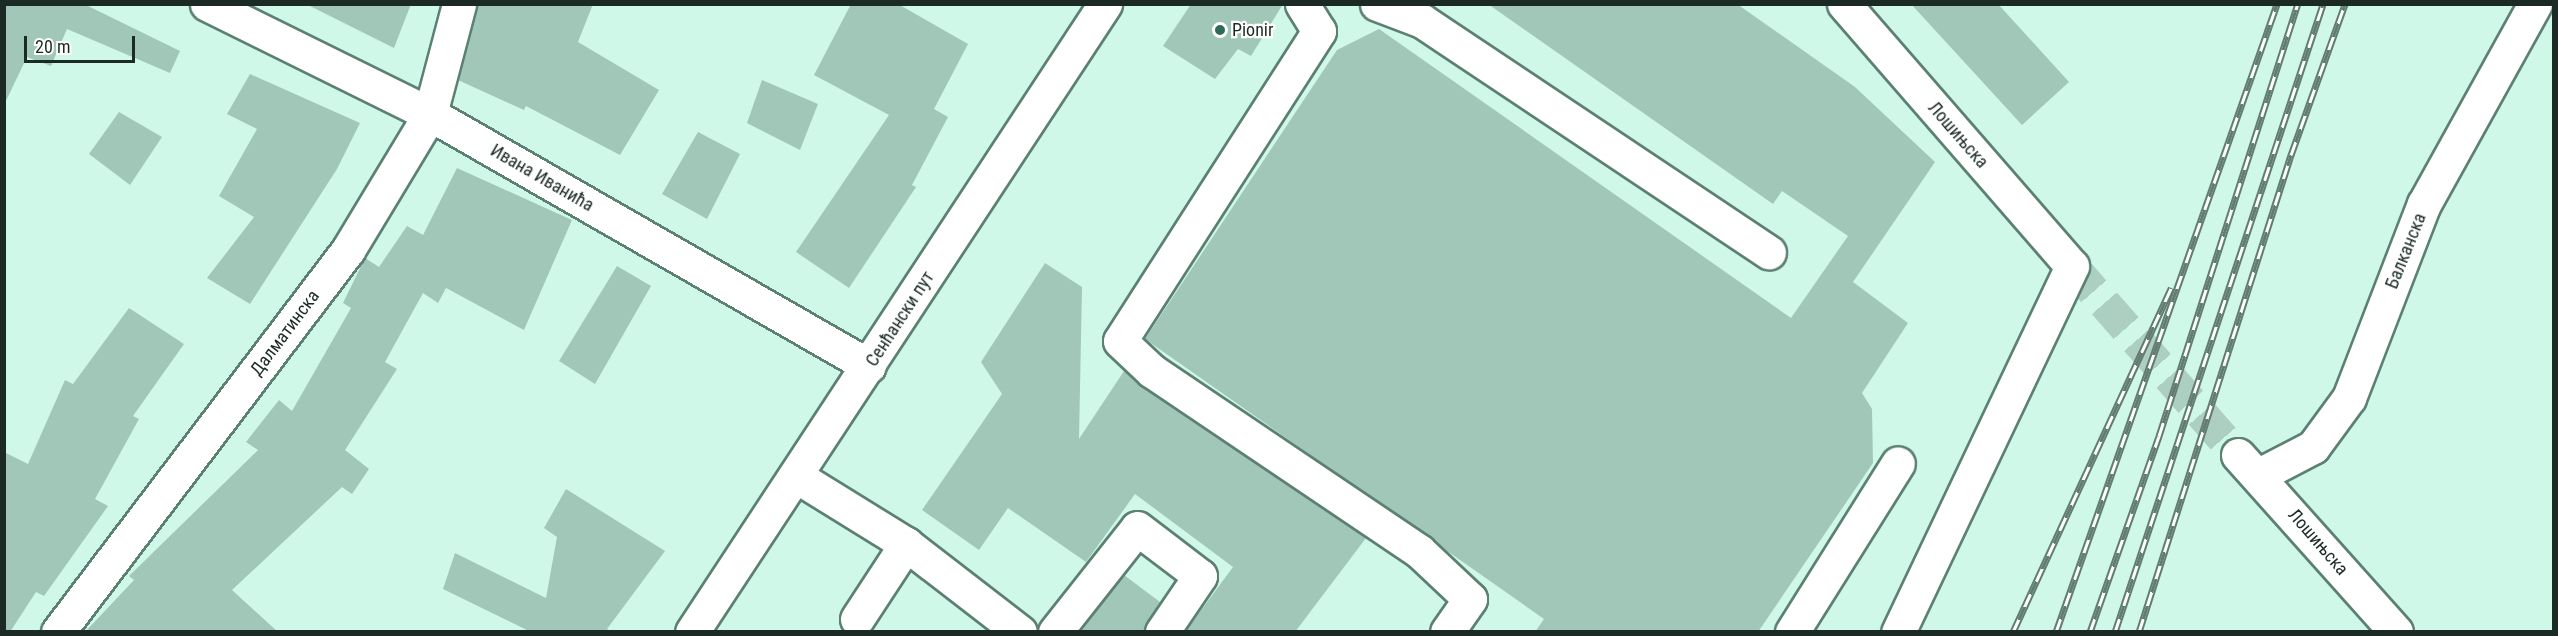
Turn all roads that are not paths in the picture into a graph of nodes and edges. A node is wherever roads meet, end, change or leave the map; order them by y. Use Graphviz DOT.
graph roads {
  1 [pos="207,4"];
  2 [pos="459,4"];
  3 [pos="1105,4"];
  4 [pos="1302,4"];
  5 [pos="1377,4"];
  6 [pos="1844,4"];
  7 [pos="2535,4"];
  8 [pos="430,114"];
  9 [pos="1769,252"];
  10 [pos="869,366"];
  11 [pos="1898,463"];
  12 [pos="2249,465"];
  13 [pos="796,476"];
  14 [pos="906,544"];
  15 [pos="857,619"];
  16 [pos="57,632"];
  17 [pos="692,632"];
  18 [pos="1020,632"];
  19 [pos="1055,632"];
  20 [pos="1162,632"];
  21 [pos="1447,632"];
  22 [pos="1792,632"];
  23 [pos="1898,632"];
  24 [pos="2396,632"];
  1 -- 8 [label="street, Ивана Иванића"];
  2 -- 8 [label="street, Далматинска"];
  3 -- 10 [label="street, Сенћански пут"];
  4 -- 21 [label="street"];
  5 -- 9 [label="street"];
  6 -- 23 [label="street, Лошињска"];
  7 -- 12 [label="street, Балканска"];
  8 -- 10 [label="street, Ивана Иванића"];
  8 -- 16 [label="street, Далматинска"];
  10 -- 13 [label="street, Сенћански пут"];
  11 -- 22 [label="street"];
  12 -- 24 [label="street, Лошињска"];
  13 -- 14 [label="street"];
  13 -- 17 [label="street, Сенћански пут"];
  14 -- 15 [label="street"];
  14 -- 18 [label="street"];
  19 -- 20 [label="street"];
}
